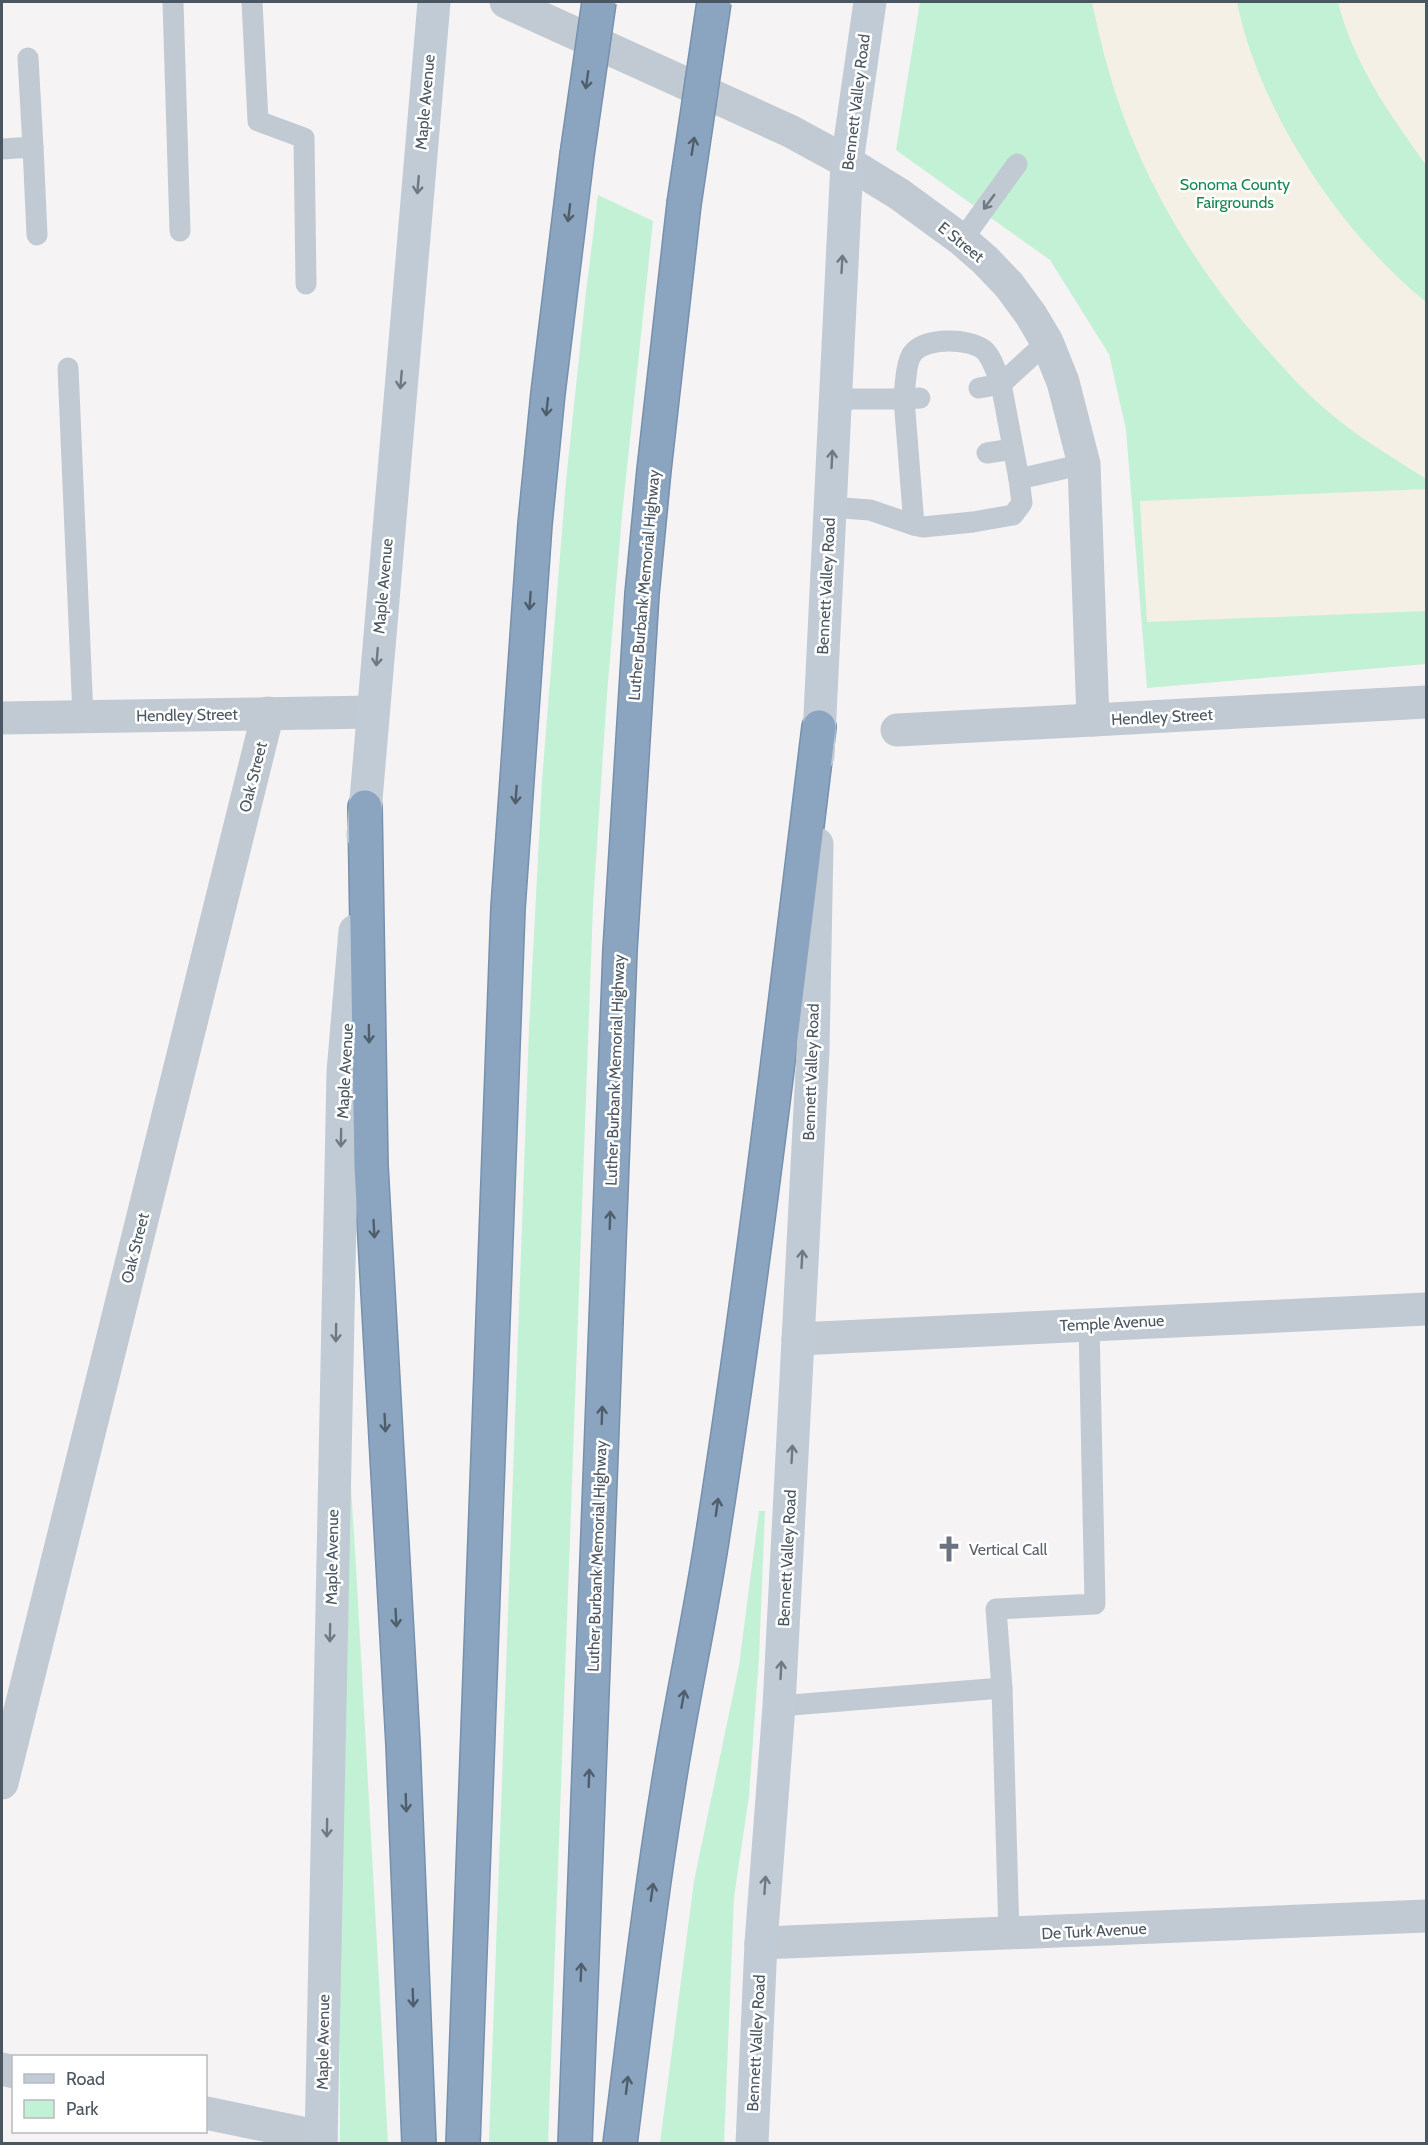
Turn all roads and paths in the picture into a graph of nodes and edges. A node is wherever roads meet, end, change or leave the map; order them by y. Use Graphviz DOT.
graph roads {
  1 [pos="173,2"];
  2 [pos="252,2"];
  3 [pos="434,2"];
  4 [pos="506,2"];
  5 [pos="599,2"];
  6 [pos="714,2"];
  7 [pos="870,2"];
  8 [pos="28,58"];
  9 [pos="33,147"];
  10 [pos="2,149"];
  11 [pos="847,162"];
  12 [pos="1017,164"];
  13 [pos="180,231"];
  14 [pos="37,235"];
  15 [pos="962,240"];
  16 [pos="306,284"];
  17 [pos="1047,342"];
  18 [pos="68,368"];
  19 [pos="1001,384"];
  20 [pos="979,387"];
  21 [pos="912,398"];
  22 [pos="835,399"];
  23 [pos="1013,449"];
  24 [pos="987,453"];
  25 [pos="1083,464"];
  26 [pos="1019,479"];
  27 [pos="830,507"];
  28 [pos="915,525"];
  29 [pos="1426,702"];
  30 [pos="373,712"];
  31 [pos="268,713"];
  32 [pos="83,716"];
  33 [pos="2,718"];
  34 [pos="1093,720"];
  35 [pos="819,727"];
  36 [pos="897,730"];
  37 [pos="365,807"];
  38 [pos="1426,1309"];
  39 [pos="1089,1324"];
  40 [pos="798,1339"];
  41 [pos="1002,1688"];
  42 [pos="779,1706"];
  43 [pos="2,1783"];
  44 [pos="1426,1916"];
  45 [pos="1009,1935"];
  46 [pos="761,1943"];
  47 [pos="207,2112"];
  48 [pos="321,2140"];
  49 [pos="419,2144"];
  50 [pos="462,2144"];
  51 [pos="575,2144"];
  52 [pos="620,2144"];
  53 [pos="752,2144"];
  1 -- 13 [label="lane"];
  2 -- 16 [label="lane"];
  3 -- 30 [label="main road, Maple Avenue, one-way"];
  4 -- 11 [label="street, E Street"];
  5 -- 50 [label="highway, one-way, bridge"];
  51 -- 6 [label="highway, Luther Burbank Memorial Highway, one-way, bridge"];
  7 -- 11 [label="main road, Bennett Valley Road"];
  8 -- 9 [label="lane"];
  9 -- 10 [label="lane"];
  9 -- 14 [label="lane"];
  11 -- 15 [label="street, E Street"];
  22 -- 11 [label="main road, Bennett Valley Road, one-way"];
  12 -- 15 [label="lane, one-way"];
  15 -- 17 [label="street, E Street"];
  17 -- 19 [label="lane"];
  17 -- 25 [label="street, E Street"];
  18 -- 32 [label="lane"];
  19 -- 20 [label="lane"];
  19 -- 21 [label="lane"];
  19 -- 23 [label="lane"];
  21 -- 22 [label="lane"];
  21 -- 28 [label="lane"];
  27 -- 22 [label="main road, Bennett Valley Road, one-way"];
  23 -- 24 [label="lane"];
  23 -- 26 [label="lane"];
  25 -- 26 [label="lane"];
  25 -- 34 [label="street, E Street"];
  26 -- 28 [label="lane"];
  27 -- 28 [label="lane"];
  27 -- 35 [label="main road, Bennett Valley Road"];
  29 -- 34 [label="street, Hendley Street"];
  30 -- 31 [label="street, Hendley Street"];
  30 -- 37 [label="main road, Maple Avenue"];
  31 -- 32 [label="street, Hendley Street"];
  31 -- 43 [label="street, Oak Street"];
  32 -- 33 [label="street, Hendley Street"];
  34 -- 36 [label="street, Hendley Street"];
  40 -- 35 [label="main road, Bennett Valley Road, one-way"];
  52 -- 35 [label="highway, one-way"];
  37 -- 48 [label="main road, Maple Avenue, one-way"];
  37 -- 49 [label="highway, one-way"];
  38 -- 39 [label="street, Temple Avenue"];
  39 -- 40 [label="street, Temple Avenue"];
  39 -- 41 [label="lane"];
  42 -- 40 [label="main road, Bennett Valley Road, one-way"];
  41 -- 42 [label="lane"];
  41 -- 45 [label="lane"];
  46 -- 42 [label="main road, Bennett Valley Road, one-way"];
  44 -- 45 [label="street, De Turk Avenue"];
  45 -- 46 [label="street, De Turk Avenue"];
  46 -- 53 [label="main road, Bennett Valley Road"];
  47 -- 48 [label="street"];
}
